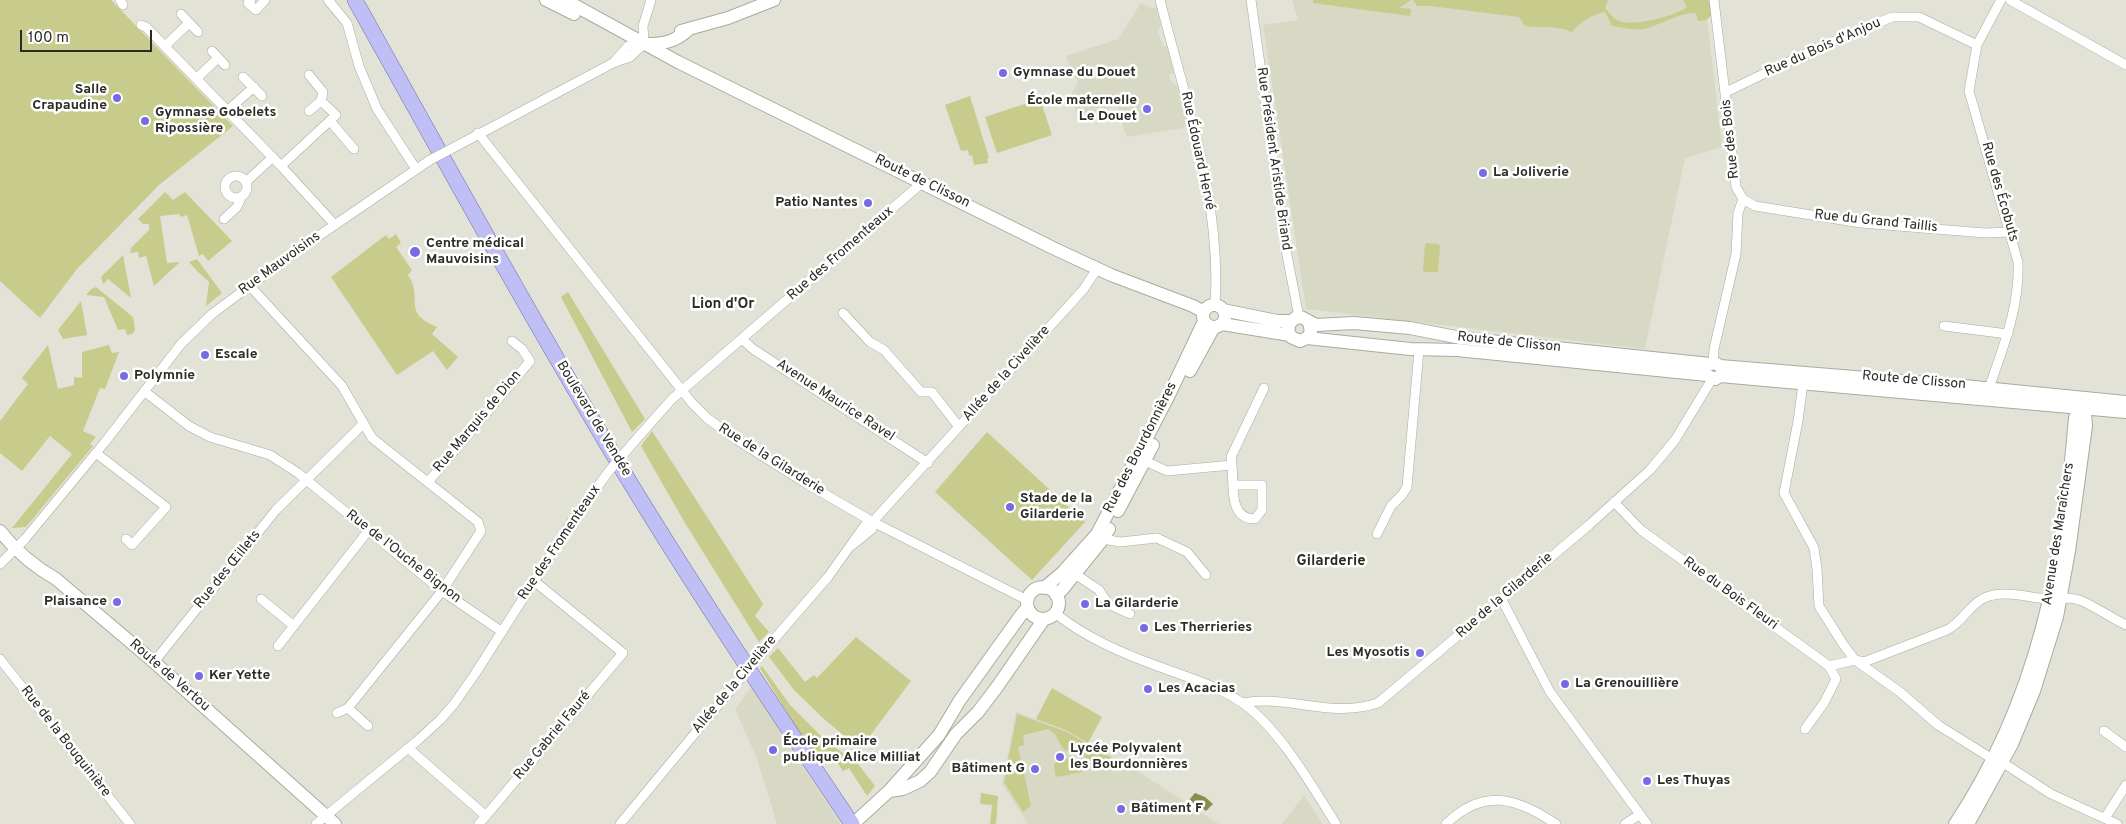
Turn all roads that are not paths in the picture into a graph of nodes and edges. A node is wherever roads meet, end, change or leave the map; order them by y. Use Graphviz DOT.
graph roads {
  1 [pos="251,0"];
  2 [pos="265,0"];
  3 [pos="328,0"];
  4 [pos="355,0"];
  5 [pos="546,0"];
  6 [pos="565,0"];
  7 [pos="651,0"];
  8 [pos="774,0"];
  9 [pos="1160,0"];
  10 [pos="1251,0"];
  11 [pos="1714,0"];
  12 [pos="2001,0"];
  13 [pos="2010,0"];
  14 [pos="182,14"];
  15 [pos="189,23"];
  16 [pos="140,25"];
  17 [pos="198,32"];
  18 [pos="644,44"];
  19 [pos="1978,45"];
  20 [pos="165,46"];
  21 [pos="218,58"];
  22 [pos="2126,65"];
  23 [pos="309,75"];
  24 [pos="244,77"];
  25 [pos="196,78"];
  26 [pos="254,87"];
  27 [pos="1726,92"];
  28 [pos="262,96"];
  29 [pos="321,101"];
  30 [pos="228,111"];
  31 [pos="309,111"];
  32 [pos="330,120"];
  33 [pos="475,135"];
  34 [pos="354,149"];
  35 [pos="273,158"];
  36 [pos="281,166"];
  37 [pos="416,169"];
  38 [pos="247,181"];
  39 [pos="923,182"];
  40 [pos="241,198"];
  41 [pos="1743,199"];
  42 [pos="224,219"];
  43 [pos="335,225"];
  44 [pos="2011,232"];
  45 [pos="1097,269"];
  46 [pos="249,286"];
  47 [pos="1219,308"];
  48 [pos="843,313"];
  49 [pos="1300,320"];
  50 [pos="1211,321"];
  51 [pos="1944,326"];
  52 [pos="2008,334"];
  53 [pos="1290,335"];
  54 [pos="1307,338"];
  55 [pos="742,339"];
  56 [pos="512,341"];
  57 [pos="1420,350"];
  58 [pos="1714,370"];
  59 [pos="1803,384"];
  60 [pos="1264,388"];
  61 [pos="683,390"];
  62 [pos="144,391"];
  63 [pos="1988,394"];
  64 [pos="2073,395"];
  65 [pos="2126,402"];
  66 [pos="2099,405"];
  67 [pos="2082,412"];
  68 [pos="2126,412"];
  69 [pos="363,424"];
  70 [pos="959,427"];
  71 [pos="96,452"];
  72 [pos="1145,461"];
  73 [pos="928,463"];
  74 [pos="1232,465"];
  75 [pos="306,480"];
  76 [pos="428,482"];
  77 [pos="1234,485"];
  78 [pos="1614,502"];
  79 [pos="873,522"];
  80 [pos="0,531"];
  81 [pos="368,531"];
  82 [pos="1377,534"];
  83 [pos="126,539"];
  84 [pos="1103,539"];
  85 [pos="16,548"];
  86 [pos="0,564"];
  87 [pos="1075,574"];
  88 [pos="1206,576"];
  89 [pos="534,581"];
  90 [pos="1044,588"];
  91 [pos="442,591"];
  92 [pos="1056,595"];
  93 [pos="1501,598"];
  94 [pos="2056,598"];
  95 [pos="261,599"];
  96 [pos="1027,604"];
  97 [pos="1055,613"];
  98 [pos="1130,614"];
  99 [pos="1044,619"];
  100 [pos="2126,625"];
  101 [pos="294,626"];
  102 [pos="501,631"];
  103 [pos="278,646"];
  104 [pos="0,659"];
  105 [pos="1855,660"];
  106 [pos="154,662"];
  107 [pos="1829,666"];
  108 [pos="1243,704"];
  109 [pos="348,708"];
  110 [pos="337,713"];
  111 [pos="368,726"];
  112 [pos="1805,730"];
  113 [pos="2104,731"];
  114 [pos="2126,747"];
  115 [pos="408,748"];
  116 [pos="1998,761"];
  117 [pos="2126,784"];
  118 [pos="886,794"];
  119 [pos="1639,815"];
  120 [pos="486,816"];
  121 [pos="2105,818"];
  122 [pos="326,821"];
  123 [pos="130,824"];
  124 [pos="480,824"];
  125 [pos="620,824"];
  126 [pos="853,824"];
  127 [pos="1336,824"];
  128 [pos="1446,824"];
  129 [pos="1556,824"];
  130 [pos="1625,824"];
  131 [pos="1647,824"];
  132 [pos="1955,824"];
  133 [pos="1968,824"];
  134 [pos="2117,824"];
  1 -- 2 [label="street"];
  3 -- 37 [label="street"];
  4 -- 126 [label="main road, Boulevard de Vendée"];
  5 -- 18 [label="main road, Route de Clisson"];
  6 -- 18 [label="main road, Route de Clisson"];
  7 -- 18 [label="street"];
  8 -- 18 [label="main road"];
  9 -- 47 [label="street, Rue Édouard Hervé"];
  10 -- 49 [label="street, Rue Président Aristide Briand"];
  11 -- 27 [label="street, Rue des Bois"];
  12 -- 19 [label="street, Rue des Écobuts"];
  13 -- 22 [label="street"];
  14 -- 15 [label="street"];
  15 -- 17 [label="street"];
  15 -- 20 [label="street"];
  16 -- 20 [label="street"];
  18 -- 33 [label="street, Rue Mauvoisins"];
  18 -- 39 [label="main road, Route de Clisson"];
  19 -- 27 [label="street, Rue du Bois d'Anjou"];
  19 -- 44 [label="street, Rue des Écobuts"];
  20 -- 25 [label="street"];
  21 -- 25 [label="street"];
  23 -- 29 [label="street"];
  24 -- 26 [label="street"];
  25 -- 30 [label="street"];
  26 -- 28 [label="street"];
  26 -- 30 [label="street"];
  27 -- 41 [label="street, Rue des Bois"];
  29 -- 31 [label="street"];
  29 -- 32 [label="street"];
  30 -- 35 [label="street"];
  32 -- 34 [label="street"];
  32 -- 36 [label="street"];
  33 -- 37 [label="street, Rue Mauvoisins, bridge"];
  33 -- 61 [label="street, Rue de la Gilarderie"];
  35 -- 36 [label="street"];
  35 -- 38 [label="street"];
  36 -- 43 [label="street"];
  37 -- 43 [label="street, Rue Mauvoisins"];
  38 -- 40 [label="street"];
  38 -- 40 [label="street"];
  39 -- 45 [label="main road, Route de Clisson"];
  39 -- 55 [label="street, Rue des Fromenteaux"];
  40 -- 42 [label="street"];
  41 -- 44 [label="street, Rue du Grand Taillis"];
  41 -- 58 [label="street"];
  43 -- 46 [label="street, Rue Mauvoisins"];
  44 -- 52 [label="street, Rue des Écobuts"];
  45 -- 50 [label="main road, Route de Clisson"];
  45 -- 70 [label="street, Allée de la Civelière"];
  46 -- 62 [label="street, Rue Mauvoisins"];
  46 -- 69 [label="street"];
  47 -- 49 [label="main road, Route de Clisson"];
  47 -- 50 [label="main road"];
  47 -- 50 [label="main road"];
  48 -- 70 [label="street"];
  49 -- 53 [label="main road"];
  49 -- 54 [label="main road"];
  49 -- 58 [label="main road, Route de Clisson"];
  50 -- 53 [label="main road, Route de Clisson"];
  50 -- 72 [label="main road, Rue des Bourdonnières"];
  50 -- 90 [label="main road, Rue des Bourdonnières"];
  51 -- 52 [label="street"];
  52 -- 63 [label="street, Rue des Écobuts"];
  53 -- 54 [label="main road"];
  54 -- 57 [label="main road, Route de Clisson"];
  55 -- 61 [label="street, Rue des Fromenteaux"];
  55 -- 73 [label="street, Avenue Maurice Ravel"];
  56 -- 76 [label="street, Rue Marquis de Dion"];
  57 -- 58 [label="main road, Route de Clisson"];
  57 -- 82 [label="street"];
  58 -- 59 [label="main road, Route de Clisson"];
  58 -- 63 [label="main road, Route de Clisson"];
  58 -- 78 [label="street, Rue de la Gilarderie"];
  59 -- 63 [label="main road, Route de Clisson"];
  59 -- 105 [label="street"];
  60 -- 74 [label="street"];
  61 -- 79 [label="street, Rue de la Gilarderie"];
  61 -- 89 [label="street, Rue des Fromenteaux, bridge"];
  62 -- 71 [label="street, Rue Mauvoisins"];
  62 -- 75 [label="street, Rue de l'Ouche Bignon"];
  63 -- 64 [label="main road, Route de Clisson"];
  63 -- 67 [label="main road, Route de Clisson"];
  64 -- 66 [label="main road, Route de Clisson"];
  64 -- 67 [label="main road"];
  65 -- 66 [label="main road, Route de Clisson"];
  66 -- 67 [label="main road, Route de Clisson"];
  66 -- 68 [label="main road, Route de Clisson"];
  67 -- 94 [label="main road, Avenue des Maraîchers"];
  69 -- 75 [label="street, Rue des Œillets"];
  69 -- 76 [label="street"];
  70 -- 73 [label="street, Allée de la Civelière"];
  71 -- 83 [label="street"];
  71 -- 85 [label="street, Rue Mauvoisins"];
  72 -- 74 [label="street"];
  72 -- 84 [label="main road, Rue des Bourdonnières"];
  73 -- 79 [label="street, Allée de la Civelière"];
  74 -- 77 [label="street"];
  75 -- 81 [label="street, Rue de l'Ouche Bignon"];
  75 -- 106 [label="street, Rue des Œillets"];
  76 -- 91 [label="street"];
  77 -- 77 [label="street"];
  78 -- 93 [label="street, Rue de la Gilarderie"];
  78 -- 107 [label="street, Rue du Bois Fleuri"];
  79 -- 96 [label="street, Rue de la Gilarderie"];
  79 -- 125 [label="street, Allée de la Civelière, bridge"];
  80 -- 85 [label="main road, Route de Vertou"];
  81 -- 91 [label="street, Rue de l'Ouche Bignon"];
  81 -- 101 [label="street"];
  84 -- 87 [label="main road, Rue des Bourdonnières"];
  84 -- 88 [label="street"];
  85 -- 86 [label="street, Rue Mauvoisins"];
  85 -- 106 [label="main road, Route de Vertou"];
  87 -- 92 [label="main road, Rue des Bourdonnières"];
  87 -- 98 [label="street"];
  89 -- 102 [label="street, Rue des Fromenteaux"];
  89 -- 120 [label="street, Rue Gabriel Fauré"];
  90 -- 92 [label="main road"];
  90 -- 96 [label="main road"];
  91 -- 102 [label="street, Rue de l'Ouche Bignon"];
  91 -- 109 [label="street"];
  92 -- 97 [label="main road"];
  93 -- 108 [label="street, Rue de la Gilarderie"];
  93 -- 119 [label="street"];
  94 -- 100 [label="street"];
  94 -- 105 [label="street"];
  94 -- 116 [label="main road, Avenue des Maraîchers"];
  95 -- 101 [label="street"];
  96 -- 99 [label="main road"];
  96 -- 118 [label="main road"];
  97 -- 99 [label="main road"];
  97 -- 108 [label="street"];
  99 -- 118 [label="main road"];
  101 -- 103 [label="street"];
  102 -- 115 [label="street, Rue des Fromenteaux"];
  104 -- 123 [label="street, Rue de la Bouquinière"];
  105 -- 107 [label="street"];
  105 -- 116 [label="street"];
  106 -- 122 [label="main road, Route de Vertou"];
  107 -- 112 [label="street"];
  108 -- 127 [label="street"];
  109 -- 110 [label="street"];
  109 -- 111 [label="street"];
  113 -- 114 [label="street"];
  115 -- 120 [label="street"];
  115 -- 122 [label="street, Rue des Fromenteaux"];
  116 -- 121 [label="street"];
  116 -- 132 [label="main road, Avenue des Maraîchers"];
  116 -- 133 [label="main road, Avenue des Maraîchers"];
  117 -- 121 [label="street"];
  118 -- 126 [label="main road"];
  119 -- 130 [label="street"];
  119 -- 131 [label="street"];
  120 -- 124 [label="street, Rue Gabriel Fauré"];
  121 -- 134 [label="street"];
  128 -- 129 [label="street"];
}
